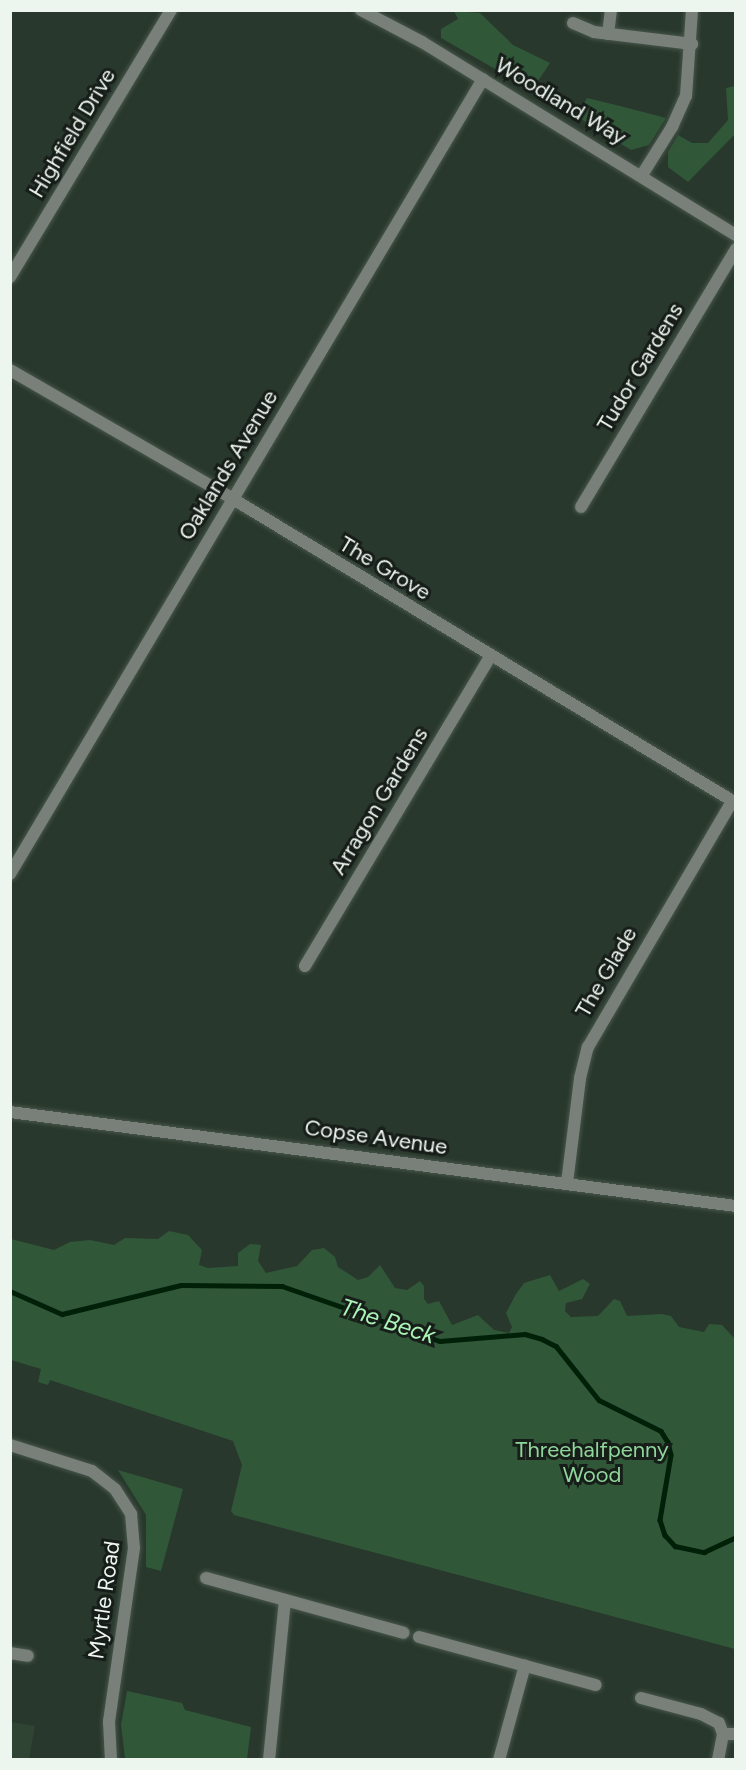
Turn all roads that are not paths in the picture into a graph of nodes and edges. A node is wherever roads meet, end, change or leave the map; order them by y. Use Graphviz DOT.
graph roads {
  1 [pos="171,10"];
  2 [pos="361,10"];
  3 [pos="611,10"];
  4 [pos="692,10"];
  5 [pos="573,23"];
  6 [pos="608,34"];
  7 [pos="692,44"];
  8 [pos="483,78"];
  9 [pos="642,175"];
  10 [pos="735,235"];
  11 [pos="735,249"];
  12 [pos="10,277"];
  13 [pos="10,370"];
  14 [pos="233,499"];
  15 [pos="581,507"];
  16 [pos="490,657"];
  17 [pos="734,802"];
  18 [pos="10,874"];
  19 [pos="305,966"];
  20 [pos="10,1112"];
  21 [pos="567,1183"];
  22 [pos="735,1206"];
  23 [pos="10,1445"];
  24 [pos="206,1578"];
  25 [pos="285,1600"];
  26 [pos="404,1633"];
  27 [pos="419,1637"];
  28 [pos="10,1653"];
  29 [pos="28,1656"];
  30 [pos="525,1665"];
  31 [pos="596,1684"];
  32 [pos="641,1698"];
  33 [pos="729,1734"];
  34 [pos="111,1760"];
  35 [pos="269,1760"];
  36 [pos="499,1760"];
  37 [pos="718,1760"];
  1 -- 12 [label="street, Highfield Drive"];
  2 -- 8 [label="street, Woodland Way"];
  3 -- 6 [label="street"];
  4 -- 7 [label="street"];
  5 -- 6 [label="street"];
  6 -- 7 [label="street"];
  7 -- 9 [label="street"];
  8 -- 9 [label="street, Woodland Way"];
  8 -- 14 [label="street, Oaklands Avenue"];
  9 -- 10 [label="street, Woodland Way"];
  11 -- 15 [label="street, Tudor Gardens"];
  13 -- 14 [label="street, The Grove"];
  14 -- 16 [label="street, The Grove"];
  14 -- 18 [label="street, Oaklands Avenue"];
  16 -- 17 [label="street, The Grove"];
  16 -- 19 [label="street, Arragon Gardens"];
  17 -- 21 [label="street, The Glade"];
  20 -- 21 [label="street, Copse Avenue"];
  21 -- 22 [label="street, Copse Avenue"];
  23 -- 34 [label="street, Myrtle Road"];
  24 -- 25 [label="street"];
  25 -- 26 [label="street"];
  25 -- 35 [label="street"];
  27 -- 30 [label="street"];
  28 -- 29 [label="street"];
  30 -- 31 [label="street"];
  30 -- 36 [label="street"];
  32 -- 33 [label="street"];
  33 -- 37 [label="street"];
}
